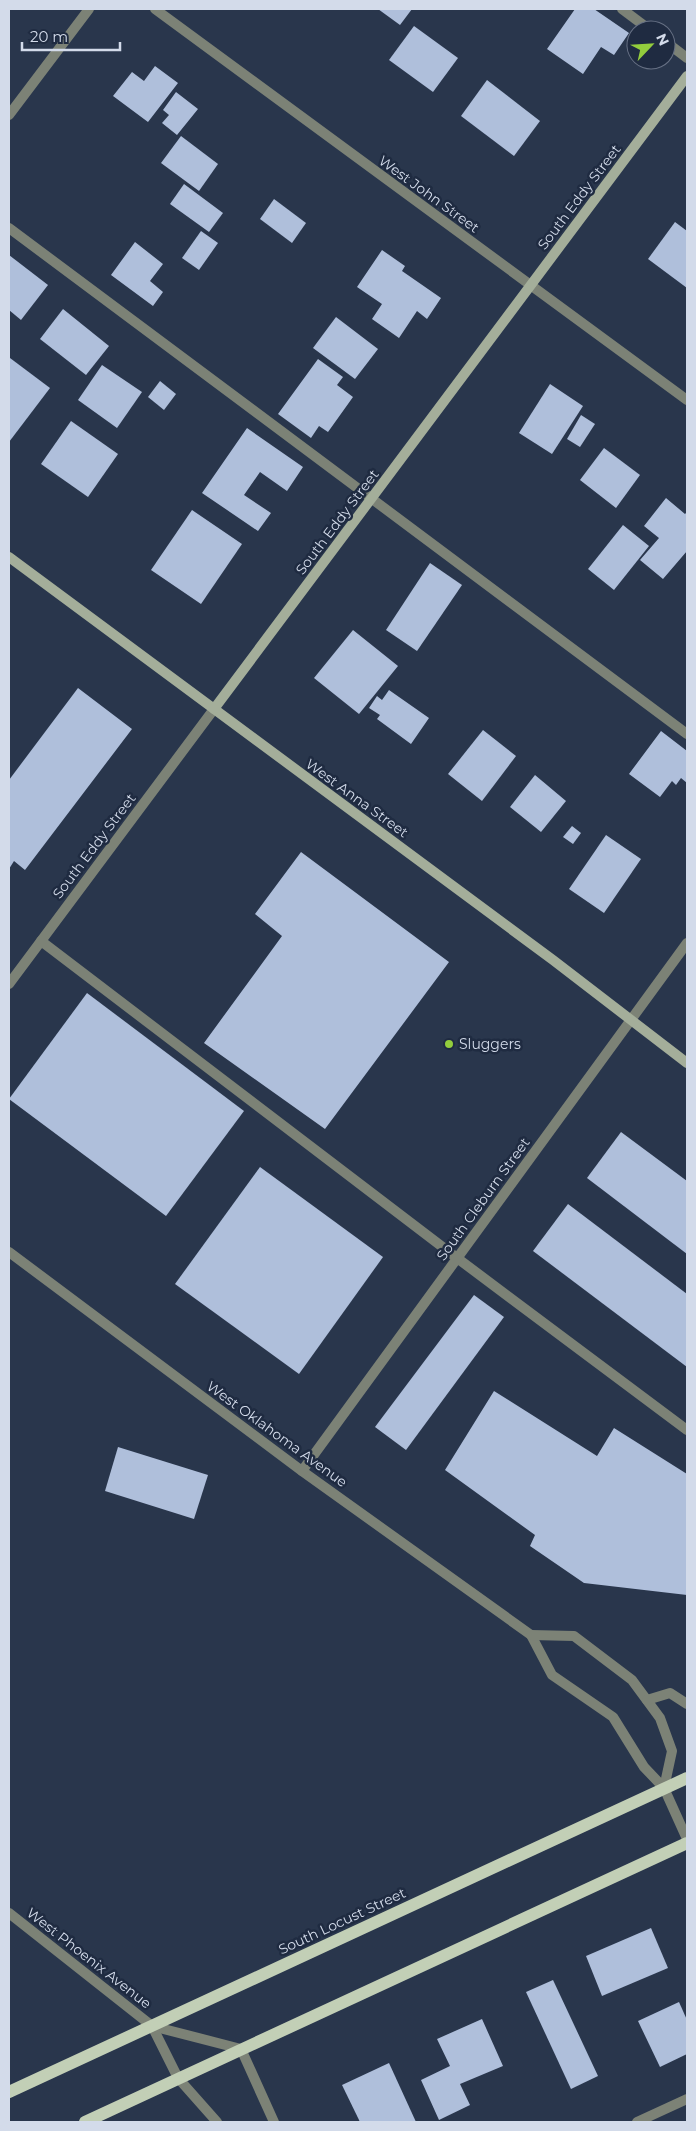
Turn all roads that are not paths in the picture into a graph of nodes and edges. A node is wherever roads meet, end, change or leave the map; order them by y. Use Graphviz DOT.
graph roads {
  1 [pos="89,9"];
  2 [pos="155,9"];
  3 [pos="622,9"];
  4 [pos="637,20"];
  5 [pos="676,50"];
  6 [pos="687,58"];
  7 [pos="687,76"];
  8 [pos="9,115"];
  9 [pos="9,228"];
  10 [pos="530,286"];
  11 [pos="687,400"];
  12 [pos="371,498"];
  13 [pos="9,557"];
  14 [pos="214,709"];
  15 [pos="687,734"];
  16 [pos="41,941"];
  17 [pos="687,943"];
  18 [pos="9,984"];
  19 [pos="630,1021"];
  20 [pos="687,1063"];
  21 [pos="9,1252"];
  22 [pos="457,1258"];
  23 [pos="687,1430"];
  24 [pos="302,1471"];
  25 [pos="531,1635"];
  26 [pos="647,1700"];
  27 [pos="687,1704"];
  28 [pos="687,1778"];
  29 [pos="664,1788"];
  30 [pos="687,1841"];
  31 [pos="9,1913"];
  32 [pos="152,2026"];
  33 [pos="240,2050"];
  34 [pos="178,2078"];
  35 [pos="9,2092"];
  36 [pos="687,2099"];
  37 [pos="84,2122"];
  38 [pos="217,2122"];
  39 [pos="274,2122"];
  40 [pos="637,2122"];
  1 -- 8 [label="street"];
  2 -- 10 [label="street, West John Street"];
  3 -- 4 [label="street"];
  5 -- 6 [label="street"];
  7 -- 10 [label="main road, South Eddy Street"];
  9 -- 12 [label="street"];
  10 -- 11 [label="street, West John Street"];
  10 -- 12 [label="main road, South Eddy Street"];
  12 -- 14 [label="main road, South Eddy Street"];
  12 -- 15 [label="street"];
  13 -- 14 [label="main road, West Anna Street"];
  14 -- 16 [label="street, South Eddy Street"];
  14 -- 19 [label="main road, West Anna Street"];
  16 -- 18 [label="street, South Eddy Street"];
  16 -- 22 [label="street"];
  17 -- 19 [label="street, South Cleburn Street"];
  19 -- 20 [label="main road, West Anna Street"];
  19 -- 22 [label="street, South Cleburn Street"];
  21 -- 24 [label="street, West Oklahoma Avenue"];
  22 -- 23 [label="street"];
  22 -- 24 [label="street, South Cleburn Street"];
  24 -- 25 [label="street, West Oklahoma Avenue"];
  25 -- 26 [label="street"];
  25 -- 29 [label="street, West Oklahoma Avenue"];
  26 -- 27 [label="street"];
  26 -- 29 [label="street"];
  28 -- 29 [label="main road, South Locust Street"];
  29 -- 30 [label="street, West Oklahoma Avenue"];
  29 -- 32 [label="main road, South Locust Street"];
  30 -- 33 [label="main road"];
  31 -- 32 [label="street, West Phoenix Avenue"];
  32 -- 33 [label="street, West Phoenix Avenue"];
  32 -- 34 [label="street, West Phoenix Avenue"];
  32 -- 35 [label="main road, South Locust Street"];
  33 -- 34 [label="main road"];
  33 -- 39 [label="street"];
  34 -- 37 [label="main road"];
  34 -- 38 [label="street, West Phoenix Avenue"];
  36 -- 40 [label="street"];
}
